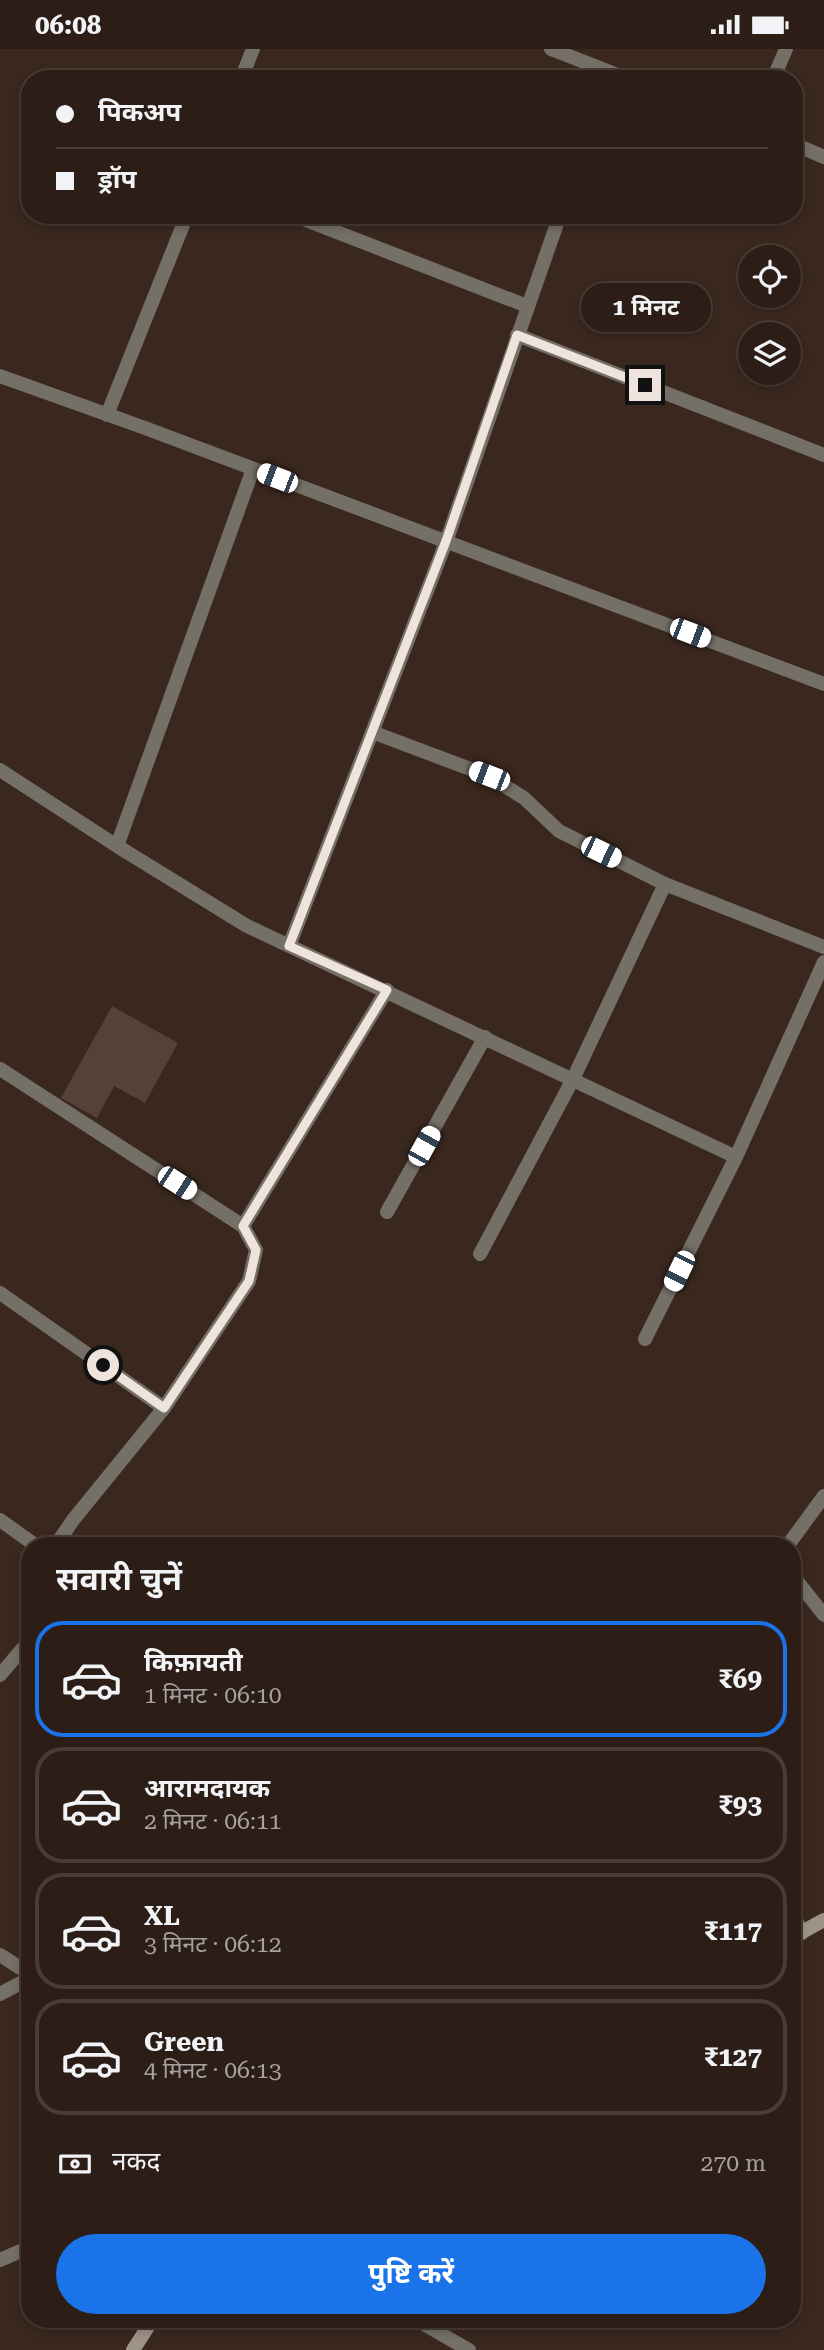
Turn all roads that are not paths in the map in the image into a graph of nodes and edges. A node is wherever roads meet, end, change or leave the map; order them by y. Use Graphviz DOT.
graph roads {
  1 [pos="253,49"];
  2 [pos="551,49"];
  3 [pos="786,49"];
  4 [pos="245,70"];
  5 [pos="605,70"];
  6 [pos="777,70"];
  7 [pos="803,149"];
  8 [pos="824,157"];
  9 [pos="183,224"];
  10 [pos="316,224"];
  11 [pos="557,224"];
  12 [pos="527,306"];
  13 [pos="517,335"];
  14 [pos="0,376"];
  15 [pos="107,415"];
  16 [pos="824,455"];
  17 [pos="253,469"];
  18 [pos="446,541"];
  19 [pos="824,684"];
  20 [pos="372,732"];
  21 [pos="0,770"];
  22 [pos="117,846"];
  23 [pos="665,884"];
  24 [pos="289,946"];
  25 [pos="824,947"];
  26 [pos="824,962"];
  27 [pos="387,990"];
  28 [pos="485,1037"];
  29 [pos="0,1069"];
  30 [pos="573,1079"];
  31 [pos="736,1157"];
  32 [pos="387,1212"];
  33 [pos="243,1226"];
  34 [pos="480,1254"];
  35 [pos="0,1293"];
  36 [pos="645,1339"];
  37 [pos="164,1408"];
  38 [pos="824,1496"];
  39 [pos="0,1520"];
  40 [pos="24,1537"];
  41 [pos="61,1537"];
  42 [pos="794,1537"];
  43 [pos="801,1586"];
  44 [pos="824,1615"];
  45 [pos="21,1650"];
  46 [pos="0,1675"];
  47 [pos="824,1920"];
  48 [pos="801,1933"];
  49 [pos="0,1955"];
  50 [pos="21,1970"];
  51 [pos="21,1981"];
  52 [pos="0,1994"];
  53 [pos="21,2251"];
  54 [pos="0,2260"];
  55 [pos="147,2328"];
  56 [pos="431,2328"];
  57 [pos="133,2350"];
  58 [pos="469,2350"];
  1 -- 4 [label="street"];
  2 -- 5 [label="street"];
  3 -- 6 [label="street"];
  7 -- 8 [label="street"];
  9 -- 15 [label="street"];
  10 -- 12 [label="street"];
  11 -- 12 [label="street"];
  12 -- 13 [label="street"];
  13 -- 16 [label="street"];
  13 -- 18 [label="street"];
  14 -- 15 [label="street"];
  15 -- 17 [label="street"];
  17 -- 18 [label="street"];
  17 -- 22 [label="street"];
  18 -- 19 [label="street"];
  18 -- 20 [label="street"];
  20 -- 23 [label="street"];
  20 -- 24 [label="street"];
  21 -- 22 [label="street"];
  22 -- 24 [label="street"];
  23 -- 25 [label="street"];
  23 -- 30 [label="street"];
  24 -- 27 [label="street"];
  26 -- 31 [label="street"];
  27 -- 28 [label="street"];
  27 -- 33 [label="street"];
  28 -- 30 [label="street"];
  28 -- 32 [label="street"];
  29 -- 33 [label="street"];
  30 -- 31 [label="street"];
  30 -- 34 [label="street"];
  31 -- 36 [label="street"];
  33 -- 37 [label="street"];
  35 -- 37 [label="street"];
  37 -- 41 [label="street"];
  38 -- 42 [label="street"];
  39 -- 40 [label="street"];
  43 -- 44 [label="street"];
  45 -- 46 [label="street"];
  47 -- 48 [label="main road"];
  49 -- 50 [label="street"];
  51 -- 52 [label="street"];
  53 -- 54 [label="street"];
  55 -- 57 [label="main road"];
  56 -- 58 [label="street"];
}
